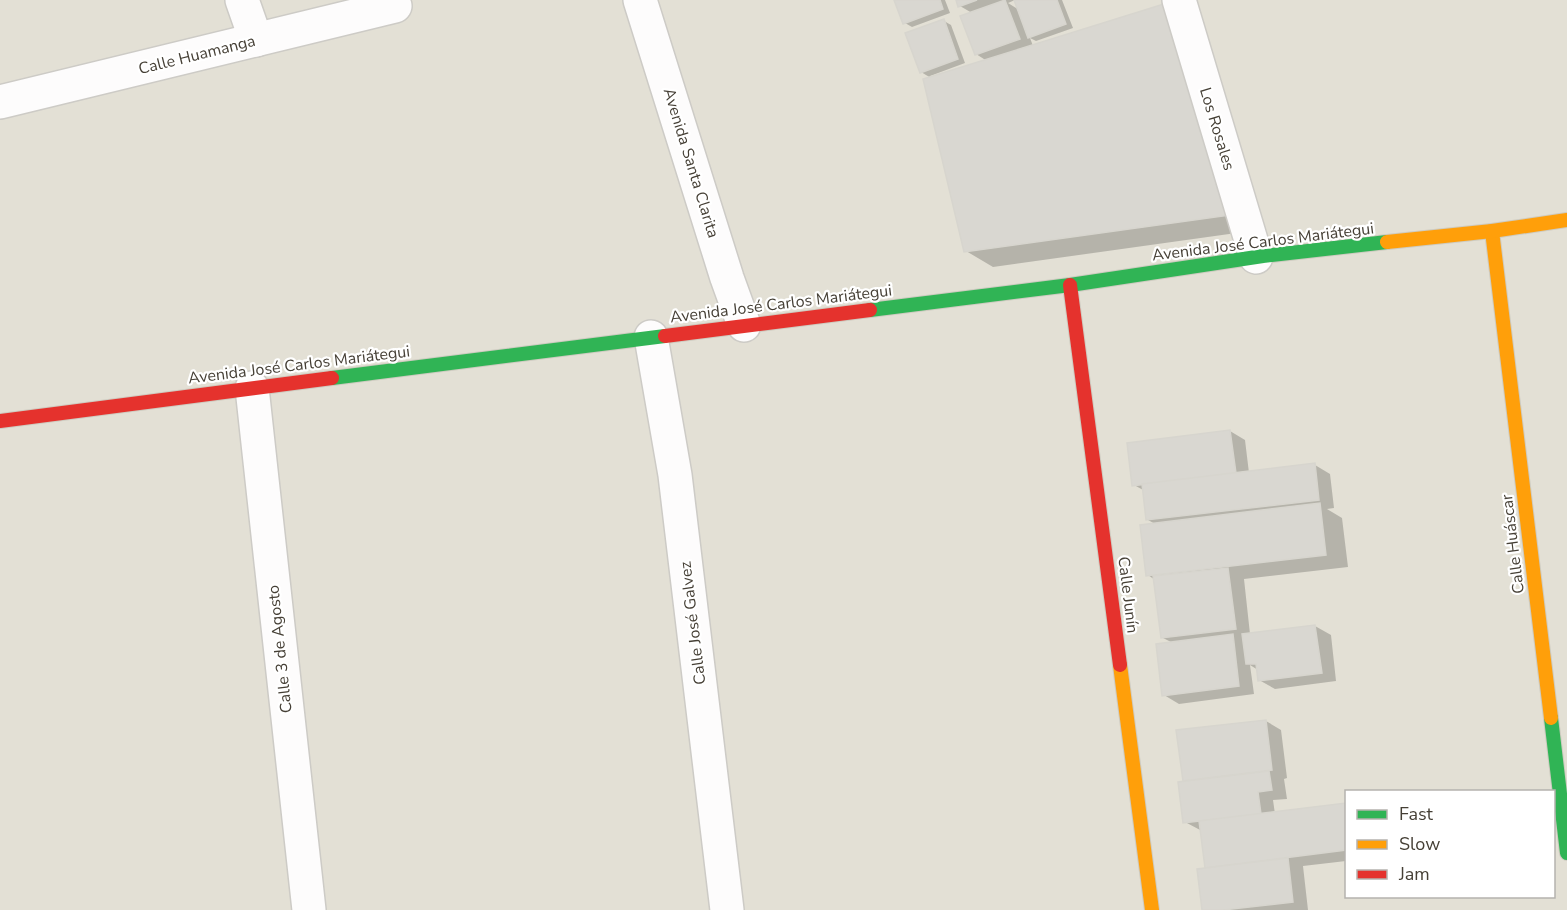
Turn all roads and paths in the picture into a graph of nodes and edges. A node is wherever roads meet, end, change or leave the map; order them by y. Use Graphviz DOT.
graph roads {
  1 [pos="242,0"];
  2 [pos="640,0"];
  3 [pos="1179,0"];
  4 [pos="395,6"];
  5 [pos="256,40"];
  6 [pos="0,102"];
  7 [pos="1567,220"];
  8 [pos="1492,231"];
  9 [pos="1256,257"];
  10 [pos="1070,285"];
  11 [pos="744,326"];
  12 [pos="651,337"];
  13 [pos="252,387"];
  14 [pos="0,421"];
  15 [pos="1567,853"];
  16 [pos="309,910"];
  17 [pos="727,910"];
  18 [pos="1152,910"];
  1 -- 5 [label="street"];
  2 -- 11 [label="street, Avenida Santa Clarita"];
  3 -- 9 [label="street, Los Rosales"];
  4 -- 5 [label="street, Calle Huamanga"];
  5 -- 6 [label="street, Calle Huamanga"];
  7 -- 8 [label="street, Avenida José Carlos Mariátegui"];
  8 -- 9 [label="street, Avenida José Carlos Mariátegui"];
  8 -- 15 [label="street, Calle Huáscar"];
  9 -- 10 [label="street, Avenida José Carlos Mariátegui"];
  10 -- 11 [label="street, Avenida José Carlos Mariátegui"];
  10 -- 18 [label="street, Calle Junín"];
  11 -- 12 [label="street, Avenida José Carlos Mariátegui"];
  12 -- 13 [label="street, Avenida José Carlos Mariátegui"];
  12 -- 17 [label="street, Calle José Galvez"];
  13 -- 14 [label="street, Avenida José Carlos Mariátegui"];
  13 -- 16 [label="street, Calle 3 de Agosto"];
}
